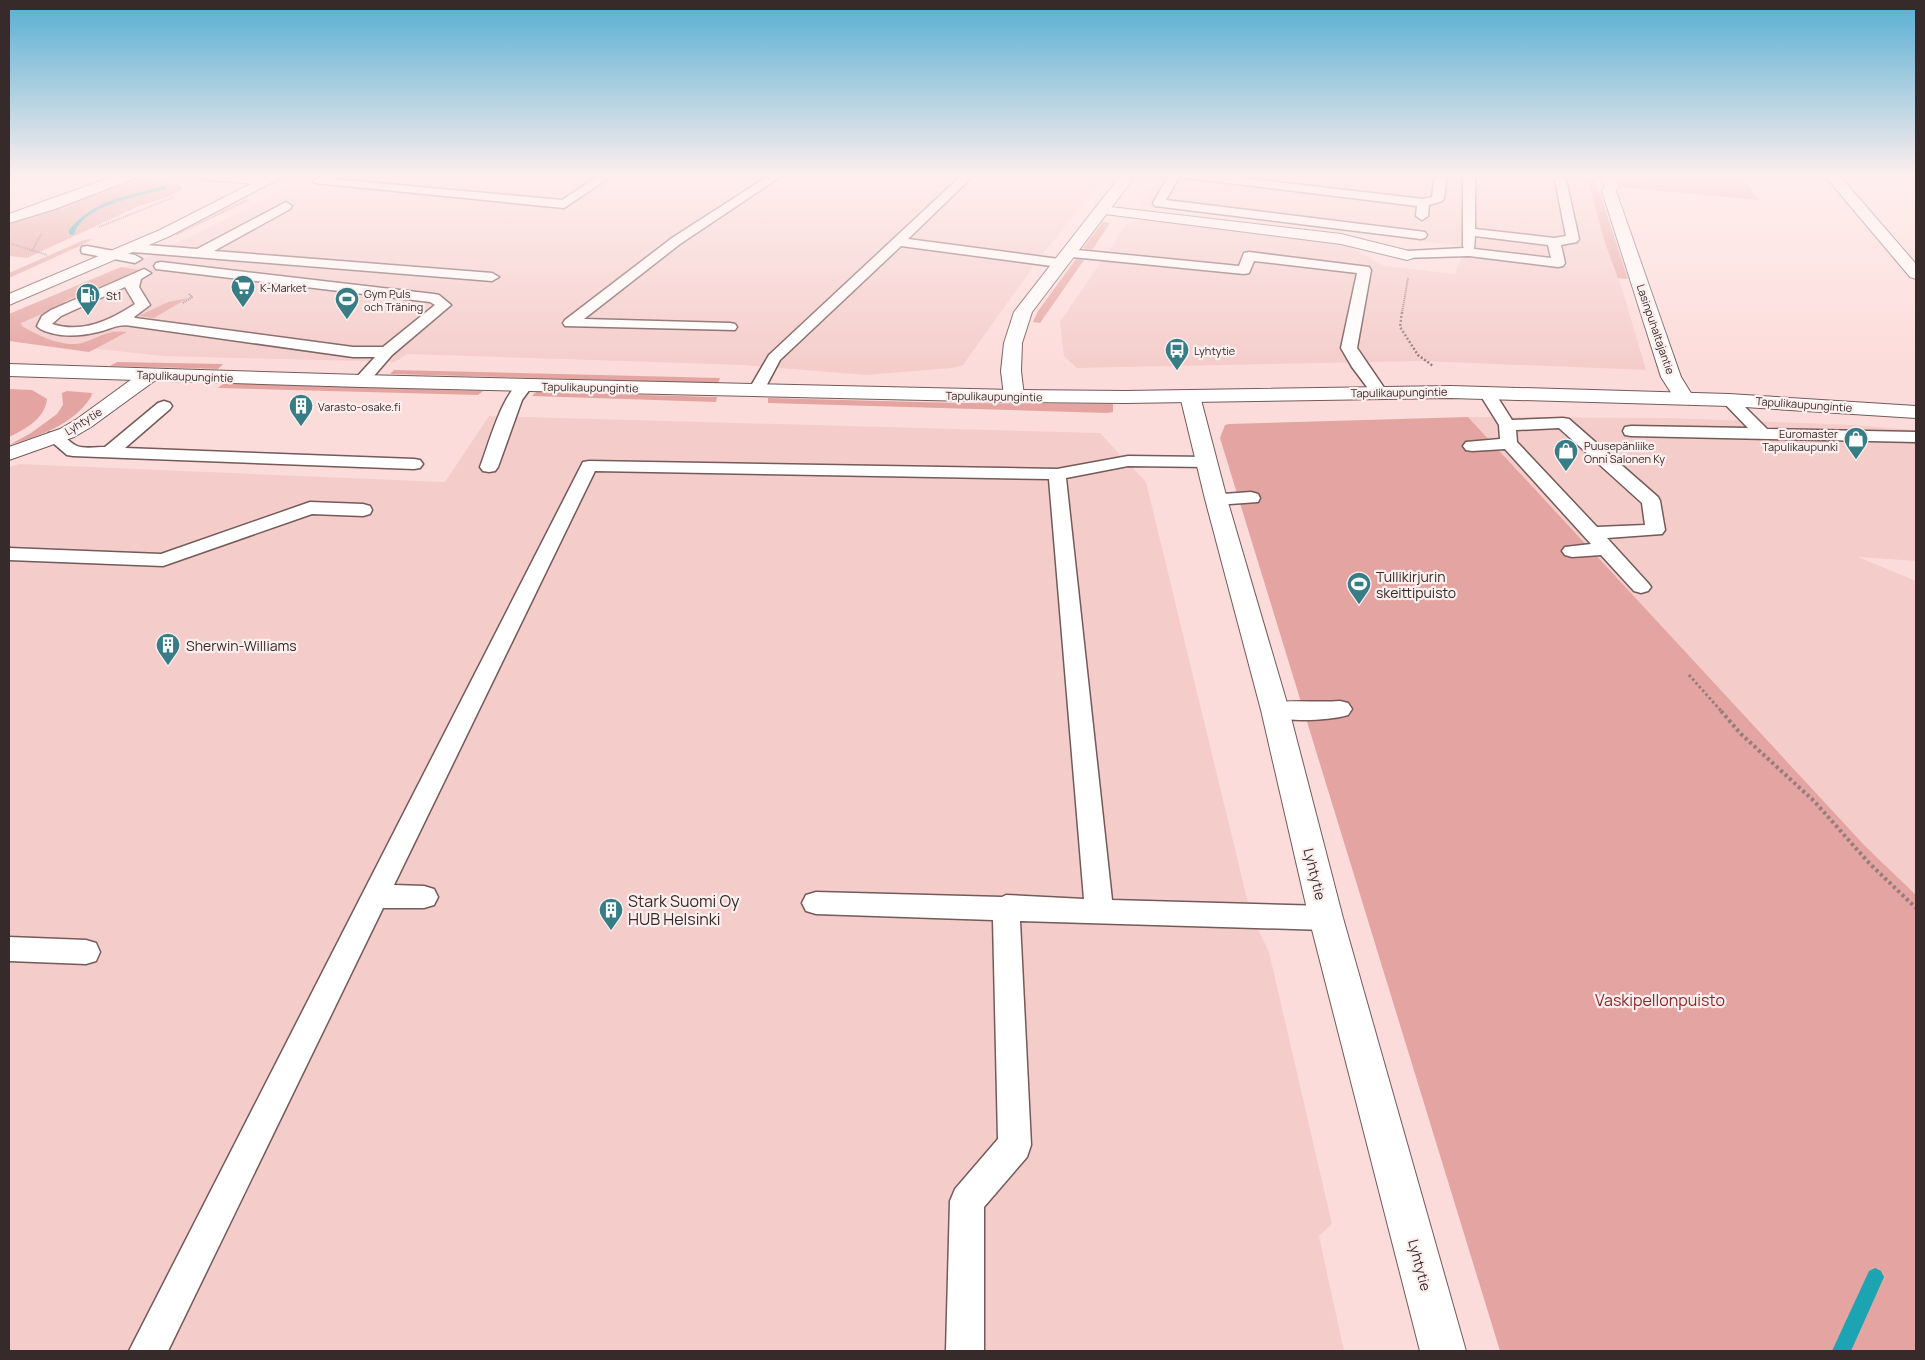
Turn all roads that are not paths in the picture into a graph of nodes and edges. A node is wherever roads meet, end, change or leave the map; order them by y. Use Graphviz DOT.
graph roads {
  1 [pos="112,238"];
  2 [pos="152,238"];
  3 [pos="227,238"];
  4 [pos="680,238"];
  5 [pos="902,238"];
  6 [pos="1079,238"];
  7 [pos="1337,238"];
  8 [pos="1421,238"];
  9 [pos="1469,238"];
  10 [pos="1524,238"];
  11 [pos="1573,238"];
  12 [pos="1625,238"];
  13 [pos="1885,238"];
  14 [pos="898,242"];
  15 [pos="1554,242"];
  16 [pos="133,248"];
  17 [pos="87,250"];
  18 [pos="1469,252"];
  19 [pos="200,253"];
  20 [pos="1407,255"];
  21 [pos="116,256"];
  22 [pos="1063,258"];
  23 [pos="160,266"];
  24 [pos="198,272"];
  25 [pos="1916,274"];
  26 [pos="135,277"];
  27 [pos="492,277"];
  28 [pos="283,281"];
  29 [pos="9,283"];
  30 [pos="258,284"];
  31 [pos="333,287"];
  32 [pos="9,300"];
  33 [pos="123,318"];
  34 [pos="730,328"];
  35 [pos="387,352"];
  36 [pos="9,361"];
  37 [pos="9,370"];
  38 [pos="72,371"];
  39 [pos="150,375"];
  40 [pos="361,381"];
  41 [pos="525,385"];
  42 [pos="756,391"];
  43 [pos="1380,392"];
  44 [pos="1486,393"];
  45 [pos="1014,396"];
  46 [pos="1190,396"];
  47 [pos="1684,398"];
  48 [pos="1729,400"];
  49 [pos="164,406"];
  50 [pos="1916,412"];
  51 [pos="1507,425"];
  52 [pos="1631,431"];
  53 [pos="1761,432"];
  54 [pos="55,437"];
  55 [pos="1916,437"];
  56 [pos="1509,444"];
  57 [pos="1472,446"];
  58 [pos="110,452"];
  59 [pos="9,454"];
  60 [pos="1207,462"];
  61 [pos="414,464"];
  62 [pos="489,467"];
  63 [pos="1057,474"];
  64 [pos="1216,498"];
  65 [pos="1251,498"];
  66 [pos="363,510"];
  67 [pos="1591,533"];
  68 [pos="1605,549"];
  69 [pos="1572,551"];
  70 [pos="9,554"];
  71 [pos="1641,588"];
  72 [pos="1340,709"];
  73 [pos="1275,710"];
  74 [pos="375,896"];
  75 [pos="424,897"];
  76 [pos="816,903"];
  77 [pos="1006,908"];
  78 [pos="1099,910"];
  79 [pos="1326,918"];
  80 [pos="9,949"];
  81 [pos="86,952"];
  82 [pos="148,1351"];
  83 [pos="965,1351"];
  84 [pos="1444,1351"];
  1 -- 17 [label="street"];
  2 -- 16 [label="street"];
  3 -- 19 [label="lane"];
  4 -- 34 [label="lane"];
  5 -- 14 [label="lane"];
  6 -- 22 [label="street"];
  7 -- 20 [label="street"];
  8 -- 20 [label="lane"];
  9 -- 18 [label="lane"];
  10 -- 15 [label="lane"];
  11 -- 15 [label="lane"];
  12 -- 47 [label="street, Lasinpuhaltajantie"];
  13 -- 25 [label="street"];
  14 -- 22 [label="lane"];
  14 -- 42 [label="lane"];
  15 -- 18 [label="lane"];
  16 -- 19 [label="lane"];
  16 -- 21 [label="street"];
  17 -- 21 [label="lane"];
  17 -- 29 [label="street"];
  18 -- 20 [label="lane"];
  19 -- 27 [label="lane"];
  21 -- 23 [label="lane"];
  21 -- 32 [label="street"];
  22 -- 43 [label="lane"];
  22 -- 45 [label="street"];
  23 -- 24 [label="lane"];
  23 -- 26 [label="lane"];
  24 -- 28 [label="lane"];
  24 -- 30 [label="lane"];
  26 -- 33 [label="lane"];
  26 -- 33 [label="lane"];
  28 -- 30 [label="lane"];
  28 -- 31 [label="lane"];
  30 -- 31 [label="lane"];
  31 -- 35 [label="lane"];
  33 -- 35 [label="lane"];
  35 -- 40 [label="lane"];
  36 -- 38 [label="street, Tapulikaupungintie"];
  37 -- 38 [label="street, Tapulikaupungintie"];
  38 -- 39 [label="street, Tapulikaupungintie"];
  39 -- 40 [label="street, Tapulikaupungintie"];
  39 -- 54 [label="street, Lyhtytie"];
  40 -- 41 [label="street, Tapulikaupungintie"];
  41 -- 42 [label="street, Tapulikaupungintie"];
  41 -- 62 [label="lane"];
  42 -- 45 [label="street, Tapulikaupungintie"];
  43 -- 44 [label="street, Tapulikaupungintie"];
  43 -- 46 [label="street, Tapulikaupungintie"];
  44 -- 47 [label="street, Tapulikaupungintie"];
  44 -- 51 [label="lane"];
  45 -- 46 [label="street, Tapulikaupungintie"];
  46 -- 60 [label="street, Lyhtytie"];
  47 -- 48 [label="street, Tapulikaupungintie"];
  48 -- 50 [label="street, Tapulikaupungintie"];
  48 -- 53 [label="lane"];
  49 -- 58 [label="lane"];
  51 -- 56 [label="lane"];
  51 -- 67 [label="lane"];
  52 -- 53 [label="lane"];
  53 -- 55 [label="lane"];
  54 -- 58 [label="lane"];
  54 -- 59 [label="street, Lyhtytie"];
  56 -- 57 [label="lane"];
  56 -- 67 [label="lane"];
  58 -- 61 [label="lane"];
  60 -- 63 [label="lane"];
  60 -- 64 [label="street, Lyhtytie"];
  63 -- 74 [label="lane"];
  63 -- 78 [label="lane"];
  64 -- 65 [label="lane"];
  64 -- 73 [label="street, Lyhtytie"];
  66 -- 70 [label="lane"];
  67 -- 68 [label="lane"];
  68 -- 69 [label="lane"];
  68 -- 71 [label="lane"];
  72 -- 73 [label="lane"];
  73 -- 79 [label="street, Lyhtytie"];
  74 -- 75 [label="lane"];
  74 -- 82 [label="lane"];
  76 -- 77 [label="lane"];
  77 -- 78 [label="lane"];
  77 -- 83 [label="lane"];
  78 -- 79 [label="lane"];
  79 -- 84 [label="street, Lyhtytie"];
  80 -- 81 [label="lane"];
}
